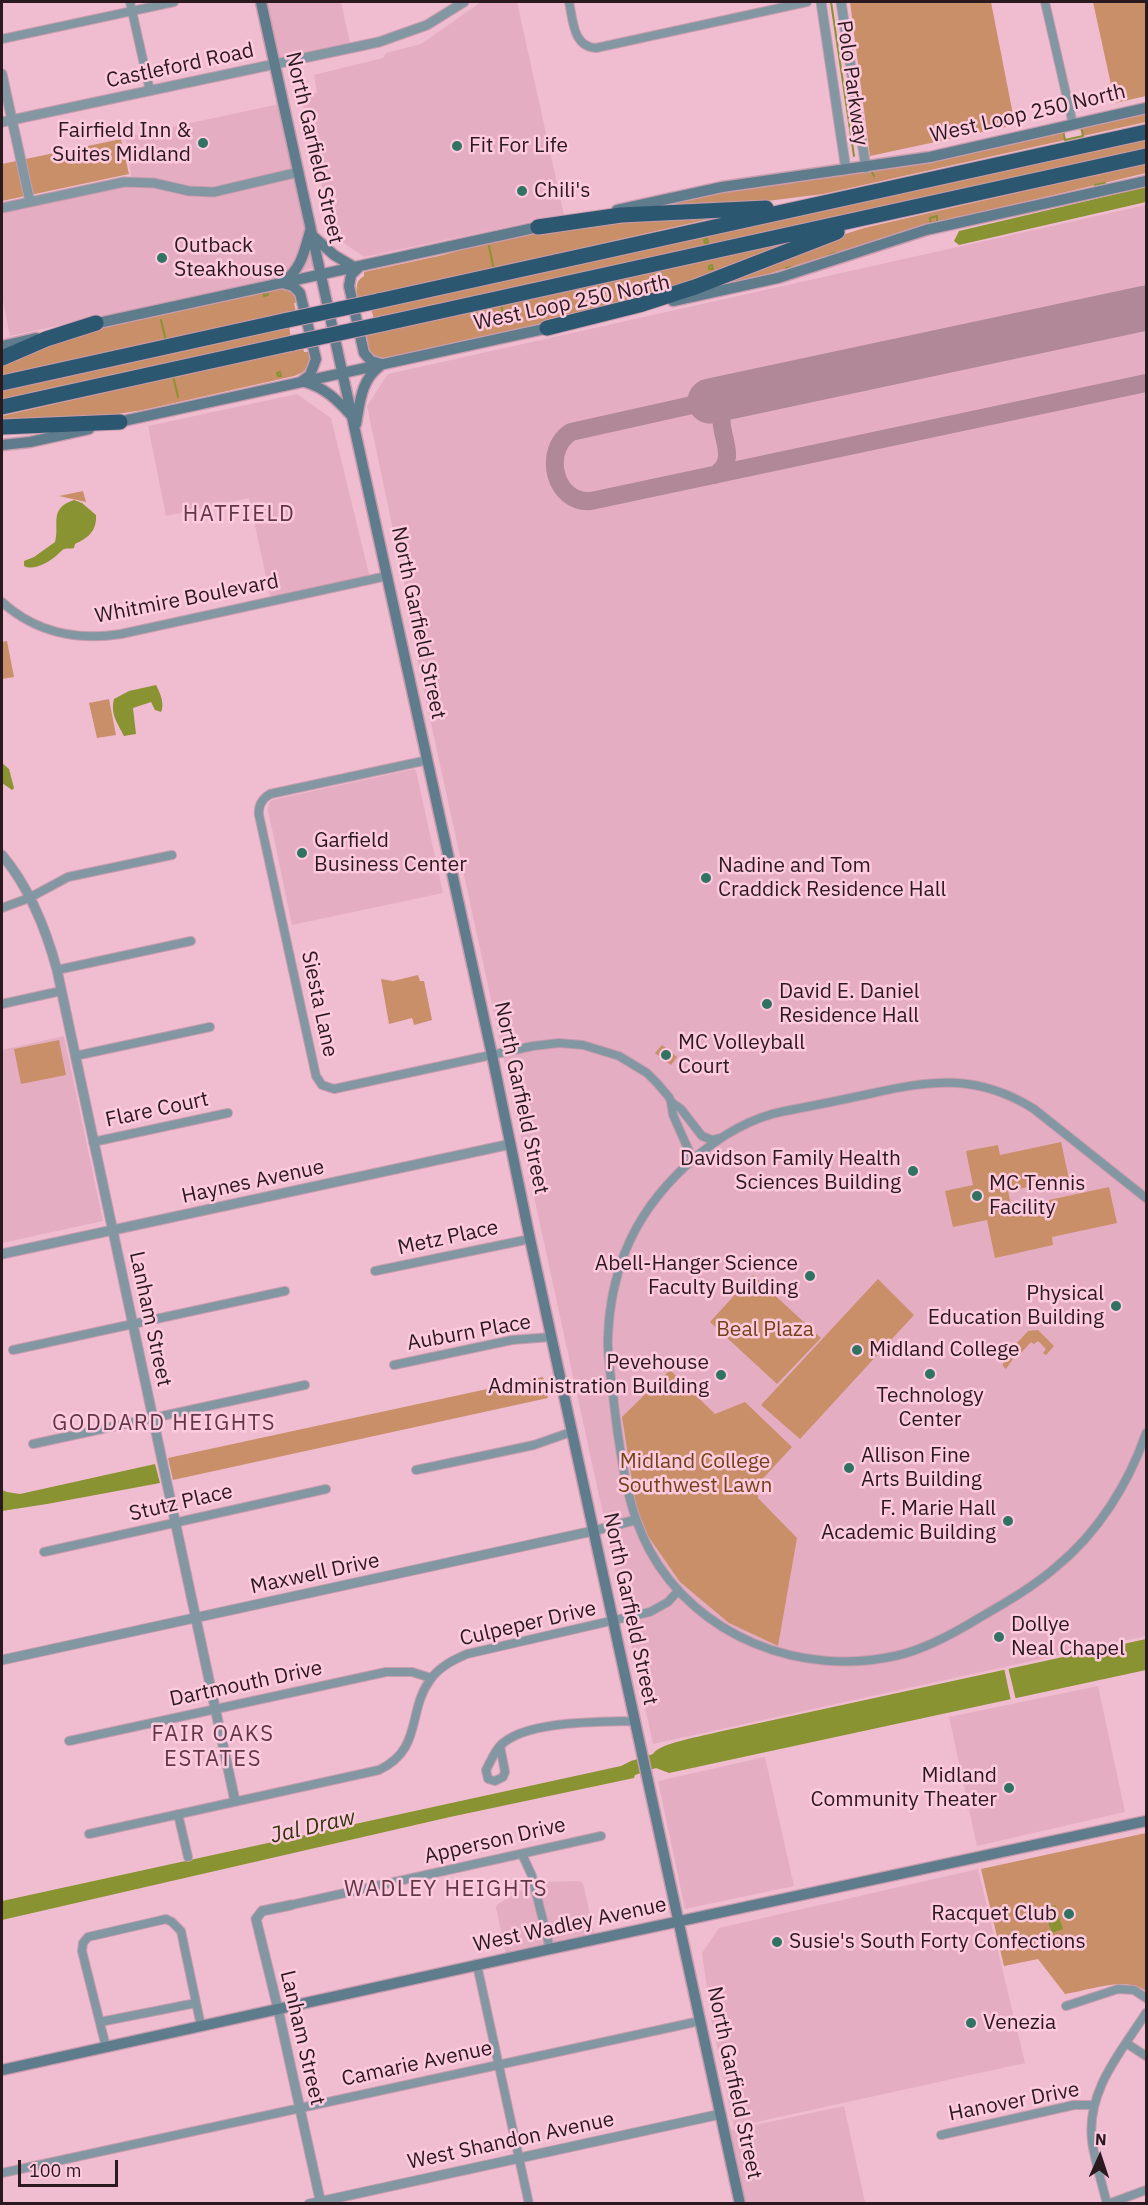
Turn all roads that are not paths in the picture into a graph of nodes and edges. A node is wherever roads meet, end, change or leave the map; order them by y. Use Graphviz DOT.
graph roads {
  1 [pos="130,2"];
  2 [pos="174,2"];
  3 [pos="261,2"];
  4 [pos="464,2"];
  5 [pos="569,2"];
  6 [pos="807,2"];
  7 [pos="821,2"];
  8 [pos="841,2"];
  9 [pos="1045,2"];
  10 [pos="132,11"];
  11 [pos="2,39"];
  12 [pos="275,64"];
  13 [pos="2,74"];
  14 [pos="150,91"];
  15 [pos="1146,108"];
  16 [pos="12,120"];
  17 [pos="2,122"];
  18 [pos="1073,124"];
  19 [pos="1146,132"];
  20 [pos="1146,156"];
  21 [pos="866,168"];
  22 [pos="846,170"];
  23 [pos="299,172"];
  24 [pos="1146,181"];
  25 [pos="832,201"];
  26 [pos="30,202"];
  27 [pos="2,208"];
  28 [pos="890,212"];
  29 [pos="538,227"];
  30 [pos="312,232"];
  31 [pos="358,266"];
  32 [pos="321,274"];
  33 [pos="280,283"];
  34 [pos="96,323"];
  35 [pos="547,328"];
  36 [pos="2,346"];
  37 [pos="2,358"];
  38 [pos="383,364"];
  39 [pos="343,372"];
  40 [pos="302,381"];
  41 [pos="2,383"];
  42 [pos="2,407"];
  43 [pos="352,416"];
  44 [pos="120,422"];
  45 [pos="2,427"];
  46 [pos="355,429"];
  47 [pos="2,445"];
  48 [pos="387,576"];
  49 [pos="2,602"];
  50 [pos="428,760"];
  51 [pos="2,855"];
  52 [pos="172,855"];
  53 [pos="29,898"];
  54 [pos="2,908"];
  55 [pos="191,941"];
  56 [pos="57,970"];
  57 [pos="61,991"];
  58 [pos="2,1004"];
  59 [pos="210,1027"];
  60 [pos="492,1055"];
  61 [pos="75,1056"];
  62 [pos="671,1102"];
  63 [pos="228,1113"];
  64 [pos="722,1138"];
  65 [pos="93,1142"];
  66 [pos="512,1143"];
  67 [pos="693,1160"];
  68 [pos="1146,1198"];
  69 [pos="112,1231"];
  70 [pos="530,1239"];
  71 [pos="2,1254"];
  72 [pos="375,1271"];
  73 [pos="285,1291"];
  74 [pos="133,1325"];
  75 [pos="551,1337"];
  76 [pos="13,1350"];
  77 [pos="394,1365"];
  78 [pos="305,1385"];
  79 [pos="153,1418"];
  80 [pos="572,1432"];
  81 [pos="1146,1433"];
  82 [pos="33,1444"];
  83 [pos="416,1470"];
  84 [pos="326,1490"];
  85 [pos="635,1520"];
  86 [pos="175,1523"];
  87 [pos="593,1531"];
  88 [pos="44,1552"];
  89 [pos="678,1591"];
  90 [pos="196,1618"];
  91 [pos="613,1622"];
  92 [pos="2,1660"];
  93 [pos="431,1678"];
  94 [pos="216,1709"];
  95 [pos="634,1721"];
  96 [pos="69,1741"];
  97 [pos="500,1746"];
  98 [pos="235,1801"];
  99 [pos="178,1814"];
  100 [pos="1146,1821"];
  101 [pos="89,1834"];
  102 [pos="601,1836"];
  103 [pos="522,1854"];
  104 [pos="188,1857"];
  105 [pos="291,1905"];
  106 [pos="679,1922"];
  107 [pos="550,1949"];
  108 [pos="477,1965"];
  109 [pos="1146,1998"];
  110 [pos="196,2003"];
  111 [pos="1066,2006"];
  112 [pos="278,2009"];
  113 [pos="1146,2013"];
  114 [pos="700,2020"];
  115 [pos="100,2022"];
  116 [pos="201,2026"];
  117 [pos="1126,2043"];
  118 [pos="106,2047"];
  119 [pos="1146,2056"];
  120 [pos="499,2065"];
  121 [pos="2,2070"];
  122 [pos="1094,2104"];
  123 [pos="300,2108"];
  124 [pos="721,2114"];
  125 [pos="941,2135"];
  126 [pos="519,2157"];
  127 [pos="2,2173"];
  128 [pos="1146,2190"];
  129 [pos="320,2202"];
  130 [pos="309,2204"];
  131 [pos="529,2204"];
  132 [pos="740,2204"];
  133 [pos="1108,2204"];
  1 -- 10 [label="street"];
  2 -- 10 [label="street"];
  3 -- 12 [label="main road, North Garfield Street"];
  4 -- 12 [label="street, Castleford Road"];
  5 -- 6 [label="street"];
  7 -- 22 [label="street, Polo Parkway"];
  8 -- 21 [label="street, Polo Parkway"];
  9 -- 18 [label="street"];
  10 -- 11 [label="street"];
  10 -- 14 [label="street"];
  12 -- 14 [label="street, Castleford Road"];
  12 -- 23 [label="main road, North Garfield Street"];
  13 -- 16 [label="street"];
  14 -- 16 [label="street, Castleford Road"];
  15 -- 18 [label="main road, West Loop 250 North"];
  16 -- 17 [label="street, Castleford Road"];
  16 -- 26 [label="street"];
  18 -- 21 [label="main road, West Loop 250 North"];
  19 -- 25 [label="highway"];
  20 -- 28 [label="highway"];
  21 -- 22 [label="main road, West Loop 250 North"];
  22 -- 29 [label="main road, West Loop 250 North"];
  23 -- 26 [label="street"];
  23 -- 30 [label="main road, North Garfield Street"];
  24 -- 35 [label="main road, West Loop 250 North"];
  25 -- 29 [label="highway"];
  25 -- 41 [label="highway, bridge"];
  26 -- 27 [label="street"];
  28 -- 35 [label="highway"];
  28 -- 42 [label="highway, bridge"];
  29 -- 31 [label="main road, West Loop 250 North"];
  30 -- 31 [label="main road"];
  30 -- 32 [label="main road, North Garfield Street"];
  30 -- 33 [label="main road"];
  31 -- 32 [label="main road, West Loop 250 North"];
  31 -- 38 [label="main road"];
  32 -- 33 [label="main road, West Loop 250 North"];
  32 -- 39 [label="main road, North Garfield Street"];
  33 -- 34 [label="main road, West Loop 250 North"];
  33 -- 40 [label="main road"];
  34 -- 36 [label="main road, West Loop 250 North"];
  34 -- 37 [label="highway"];
  35 -- 38 [label="main road, West Loop 250 North"];
  38 -- 39 [label="main road, West Loop 250 North"];
  38 -- 46 [label="main road"];
  39 -- 40 [label="main road, West Loop 250 North"];
  39 -- 43 [label="main road, North Garfield Street"];
  40 -- 43 [label="main road"];
  40 -- 44 [label="main road, West Loop 250 North"];
  43 -- 46 [label="main road, North Garfield Street"];
  44 -- 45 [label="highway"];
  44 -- 47 [label="main road, West Loop 250 North"];
  46 -- 48 [label="main road, North Garfield Street"];
  48 -- 49 [label="street, Whitmire Boulevard"];
  48 -- 50 [label="main road, North Garfield Street"];
  50 -- 60 [label="main road, North Garfield Street"];
  50 -- 60 [label="street, Siesta Lane"];
  51 -- 53 [label="street, Lanham Street"];
  52 -- 53 [label="street"];
  53 -- 54 [label="street"];
  53 -- 56 [label="street, Lanham Street"];
  55 -- 56 [label="street"];
  56 -- 57 [label="street, Lanham Street"];
  57 -- 58 [label="street"];
  57 -- 61 [label="street, Lanham Street"];
  59 -- 61 [label="street"];
  60 -- 62 [label="street, Siesta Lane"];
  60 -- 66 [label="main road, North Garfield Street"];
  61 -- 65 [label="street, Lanham Street"];
  62 -- 64 [label="street, Siesta Lane"];
  62 -- 67 [label="street, Siesta Lane"];
  63 -- 65 [label="street, Flare Court"];
  64 -- 67 [label="street"];
  64 -- 68 [label="street"];
  65 -- 69 [label="street, Lanham Street"];
  66 -- 69 [label="street, Haynes Avenue"];
  66 -- 70 [label="main road, North Garfield Street"];
  67 -- 85 [label="street"];
  69 -- 71 [label="street, Haynes Avenue"];
  69 -- 74 [label="street, Lanham Street"];
  70 -- 72 [label="street, Metz Place"];
  70 -- 75 [label="main road, North Garfield Street"];
  73 -- 74 [label="street"];
  74 -- 76 [label="street"];
  74 -- 79 [label="street, Lanham Street"];
  75 -- 77 [label="street, Auburn Place"];
  75 -- 80 [label="main road, North Garfield Street"];
  78 -- 79 [label="street"];
  79 -- 82 [label="street"];
  79 -- 86 [label="street, Lanham Street"];
  80 -- 83 [label="street"];
  80 -- 87 [label="main road, North Garfield Street"];
  81 -- 89 [label="street"];
  84 -- 86 [label="street, Stutz Place"];
  85 -- 87 [label="street, Maxwell Drive"];
  85 -- 89 [label="street"];
  86 -- 88 [label="street, Stutz Place"];
  86 -- 90 [label="street, Lanham Street"];
  87 -- 90 [label="street, Maxwell Drive"];
  87 -- 91 [label="main road, North Garfield Street"];
  89 -- 91 [label="street, Culpeper Drive"];
  90 -- 92 [label="street, Maxwell Drive"];
  90 -- 94 [label="street, Lanham Street"];
  91 -- 93 [label="street, Culpeper Drive"];
  91 -- 95 [label="main road, North Garfield Street"];
  93 -- 94 [label="street, Dartmouth Drive"];
  93 -- 98 [label="street, Culpeper Drive"];
  94 -- 96 [label="street, Dartmouth Drive"];
  94 -- 98 [label="street, Lanham Street"];
  95 -- 97 [label="street"];
  95 -- 106 [label="main road, North Garfield Street"];
  98 -- 99 [label="street, Culpeper Drive"];
  99 -- 101 [label="street, Culpeper Drive"];
  99 -- 104 [label="street"];
  100 -- 106 [label="main road, West Wadley Avenue"];
  102 -- 103 [label="street, Apperson Drive"];
  103 -- 105 [label="street, Apperson Drive"];
  103 -- 107 [label="street"];
  105 -- 112 [label="street, Lanham Street"];
  106 -- 107 [label="main road, West Wadley Avenue"];
  106 -- 114 [label="main road, North Garfield Street"];
  107 -- 108 [label="main road, West Wadley Avenue"];
  108 -- 112 [label="main road, West Wadley Avenue"];
  108 -- 120 [label="street"];
  109 -- 111 [label="street"];
  110 -- 115 [label="street"];
  110 -- 115 [label="street"];
  110 -- 116 [label="street"];
  112 -- 116 [label="main road, West Wadley Avenue"];
  112 -- 123 [label="street, Lanham Street"];
  113 -- 117 [label="street"];
  114 -- 120 [label="street, Camarie Avenue"];
  114 -- 124 [label="main road, North Garfield Street"];
  115 -- 118 [label="street"];
  116 -- 118 [label="main road, West Wadley Avenue"];
  117 -- 119 [label="street"];
  117 -- 122 [label="street"];
  118 -- 121 [label="main road, West Wadley Avenue"];
  120 -- 123 [label="street, Camarie Avenue"];
  120 -- 126 [label="street"];
  122 -- 125 [label="street, Hanover Drive"];
  122 -- 133 [label="street"];
  123 -- 127 [label="street, Camarie Avenue"];
  123 -- 129 [label="street, Lanham Street"];
  124 -- 126 [label="street, West Shandon Avenue"];
  124 -- 132 [label="main road, North Garfield Street"];
  126 -- 129 [label="street, West Shandon Avenue"];
  126 -- 131 [label="street"];
  128 -- 133 [label="street"];
  129 -- 130 [label="street, West Shandon Avenue"];
}
